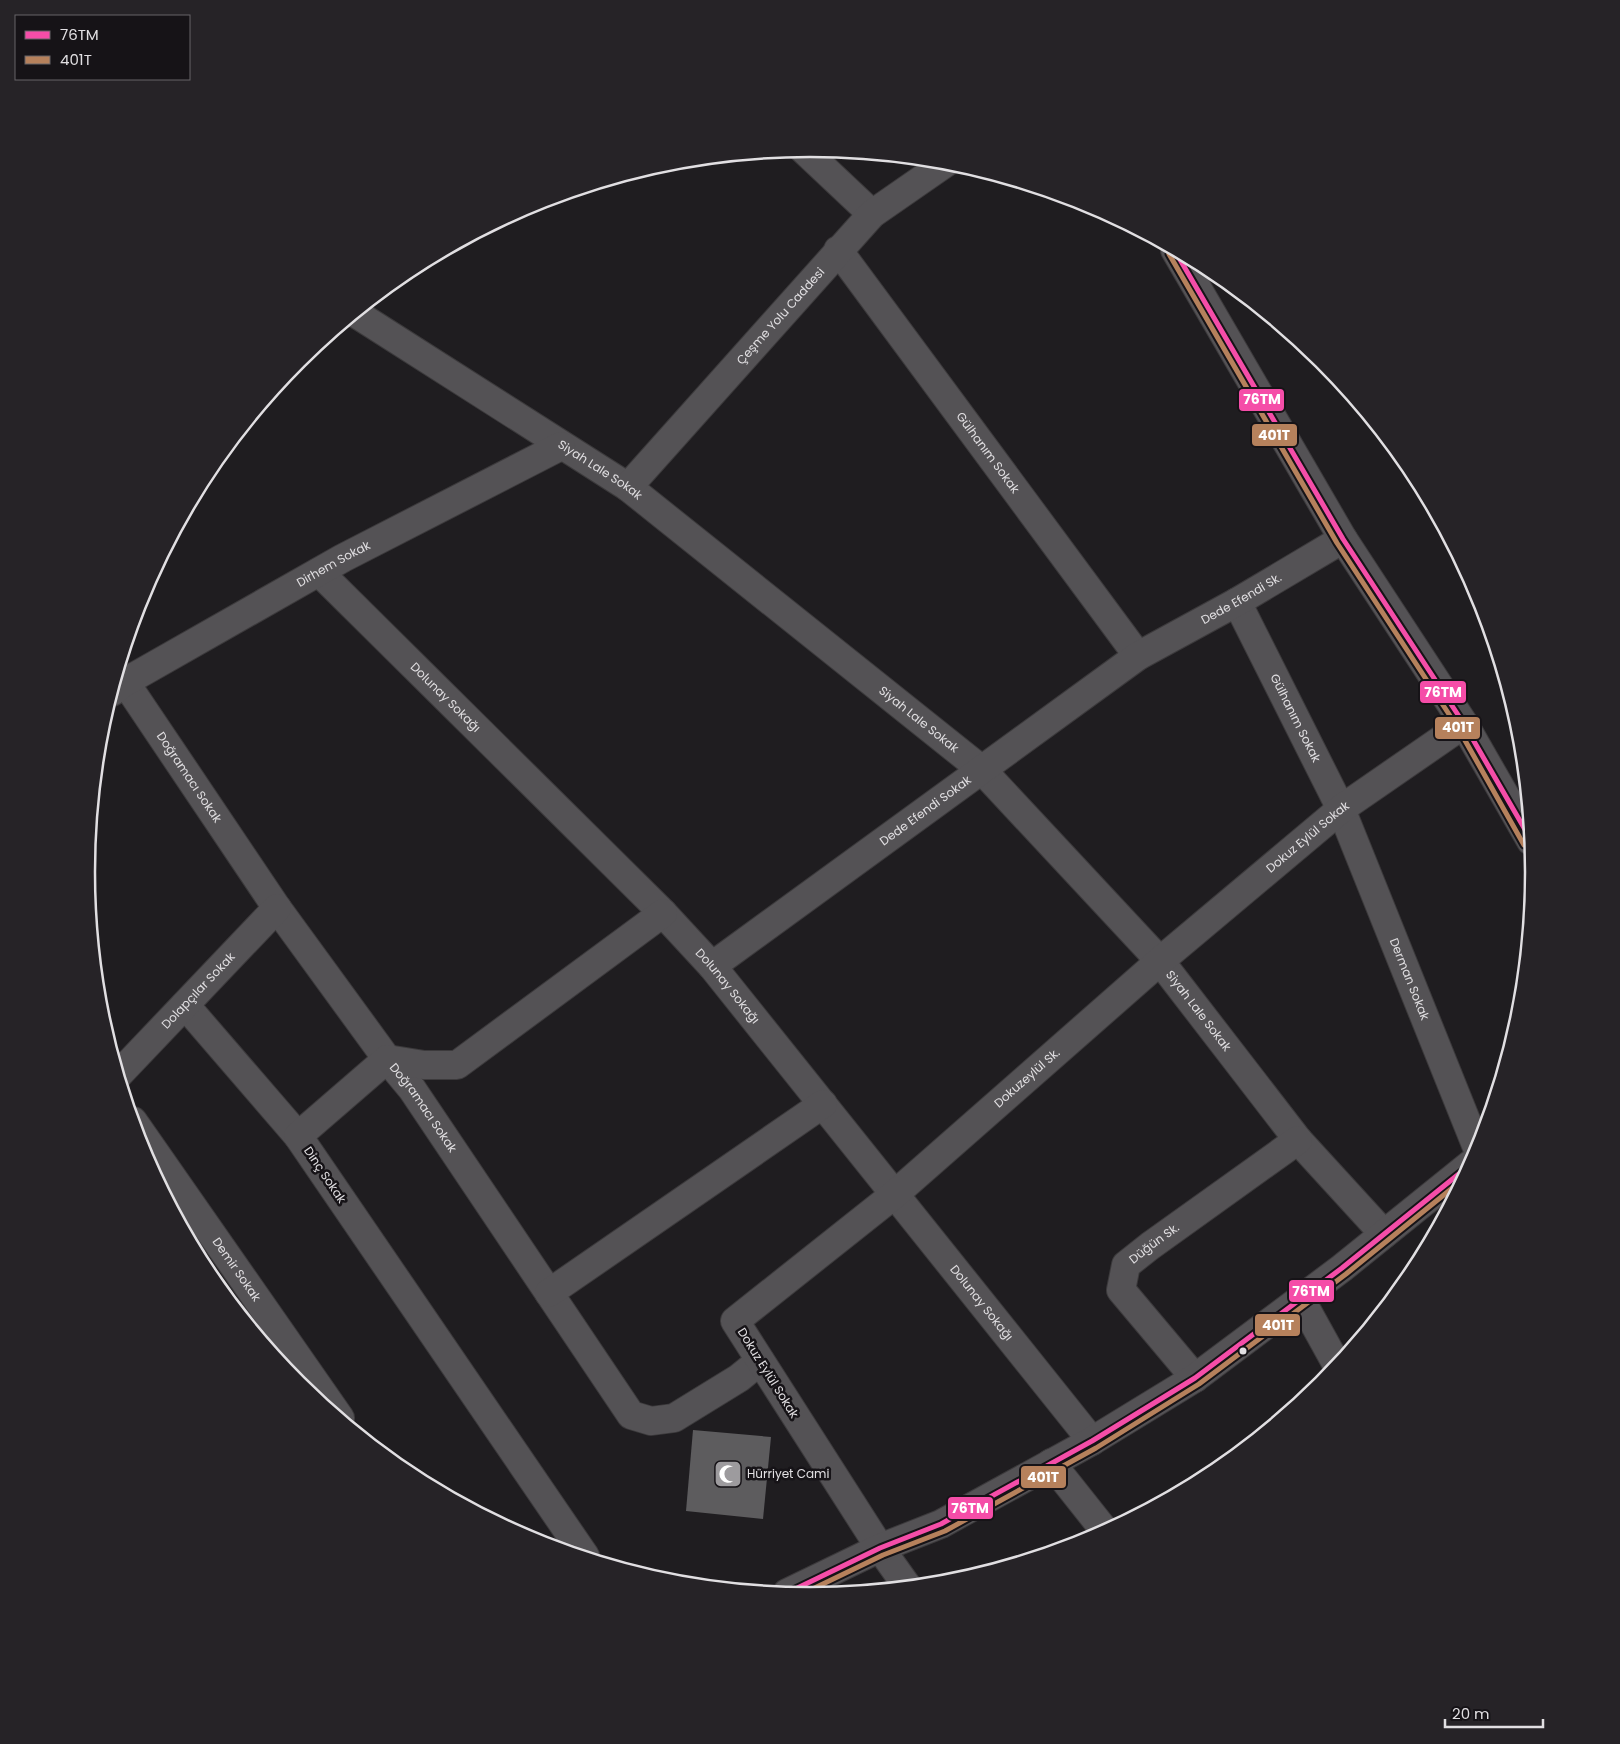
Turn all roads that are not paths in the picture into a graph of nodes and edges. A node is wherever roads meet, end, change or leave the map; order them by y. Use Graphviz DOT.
graph roads {
  1 [pos="812,157"];
  2 [pos="937,169"];
  3 [pos="872,214"];
  4 [pos="838,250"];
  5 [pos="1198,271"];
  6 [pos="361,317"];
  7 [pos="561,446"];
  8 [pos="628,487"];
  9 [pos="1343,539"];
  10 [pos="319,572"];
  11 [pos="1237,602"];
  12 [pos="1138,656"];
  13 [pos="119,686"];
  14 [pos="119,688"];
  15 [pos="1464,724"];
  16 [pos="982,770"];
  17 [pos="1341,809"];
  18 [pos="1523,827"];
  19 [pos="277,908"];
  20 [pos="662,913"];
  21 [pos="1160,962"];
  22 [pos="712,966"];
  23 [pos="185,1005"];
  24 [pos="386,1059"];
  25 [pos="123,1070"];
  26 [pos="823,1104"];
  27 [pos="298,1136"];
  28 [pos="1474,1139"];
  29 [pos="1298,1140"];
  30 [pos="147,1142"];
  31 [pos="1457,1175"];
  32 [pos="895,1194"];
  33 [pos="1384,1234"];
  34 [pos="549,1293"];
  35 [pos="1300,1298"];
  36 [pos="1334,1359"];
  37 [pos="760,1361"];
  38 [pos="1195,1378"];
  39 [pos="326,1398"];
  40 [pos="1092,1441"];
  41 [pos="1051,1463"];
  42 [pos="1100,1525"];
  43 [pos="880,1548"];
  44 [pos="580,1549"];
  45 [pos="903,1581"];
  46 [pos="801,1587"];
  1 -- 3 [label="street"];
  2 -- 3 [label="street, Çeşme Yolu Caddesi"];
  3 -- 4 [label="street, Çeşme Yolu Caddesi"];
  4 -- 8 [label="street, Çeşme Yolu Caddesi"];
  4 -- 12 [label="street, Gülhanım Sokak"];
  5 -- 9 [label="street"];
  6 -- 7 [label="street, Siyah Lale Sokak"];
  7 -- 8 [label="street, Siyah Lale Sokak"];
  7 -- 10 [label="street, Dirhem Sokak"];
  8 -- 16 [label="street, Siyah Lale Sokak"];
  9 -- 11 [label="street, Dede Efendi Sk."];
  9 -- 15 [label="street"];
  10 -- 13 [label="street, Dirhem Sokak"];
  10 -- 20 [label="street, Dolunay Sokağı"];
  11 -- 12 [label="street, Dede Efendi Sk."];
  11 -- 17 [label="street, Gülhanım Sokak"];
  12 -- 16 [label="street, Dede Efendi Sokak"];
  14 -- 19 [label="street, Doğramacı Sokak"];
  15 -- 17 [label="street, Dokuz Eylül Sokak"];
  15 -- 18 [label="street"];
  16 -- 21 [label="street, Siyah Lale Sokak"];
  16 -- 22 [label="street, Dede Efendi Sokak"];
  17 -- 21 [label="street, Dokuz Eylül Sokak"];
  17 -- 28 [label="street, Derman Sokak"];
  19 -- 23 [label="street, Dolapçılar Sokak"];
  19 -- 24 [label="street, Doğramacı Sokak"];
  20 -- 22 [label="street, Dolunay Sokağı"];
  20 -- 24 [label="street"];
  21 -- 29 [label="street, Siyah Lale Sokak"];
  21 -- 32 [label="street, Dokuzeylül Sk."];
  22 -- 26 [label="street, Dolunay Sokağı"];
  23 -- 25 [label="street, Dolapçılar Sokak"];
  23 -- 27 [label="street"];
  24 -- 27 [label="street, Dinç Sokak"];
  24 -- 34 [label="street, Doğramacı Sokak"];
  26 -- 32 [label="street, Dolunay Sokağı"];
  26 -- 34 [label="street"];
  27 -- 44 [label="street, Dinç Sokak"];
  29 -- 33 [label="street, Siyah Lale Sokak"];
  29 -- 38 [label="street, Düğün Sk."];
  30 -- 39 [label="street, Demir Sokak"];
  31 -- 33 [label="street"];
  32 -- 37 [label="street, Dokuz Eylül Sokak"];
  32 -- 40 [label="street, Dolunay Sokağı"];
  33 -- 35 [label="street"];
  34 -- 37 [label="street, Doğramacı Sokak"];
  35 -- 36 [label="street"];
  35 -- 38 [label="street"];
  37 -- 43 [label="street, Dokuz Eylül Sokak"];
  38 -- 40 [label="street"];
  40 -- 41 [label="street"];
  41 -- 42 [label="street"];
  41 -- 43 [label="street"];
  43 -- 45 [label="street, Dokuz Eylül Sokak"];
  43 -- 46 [label="street"];
}
